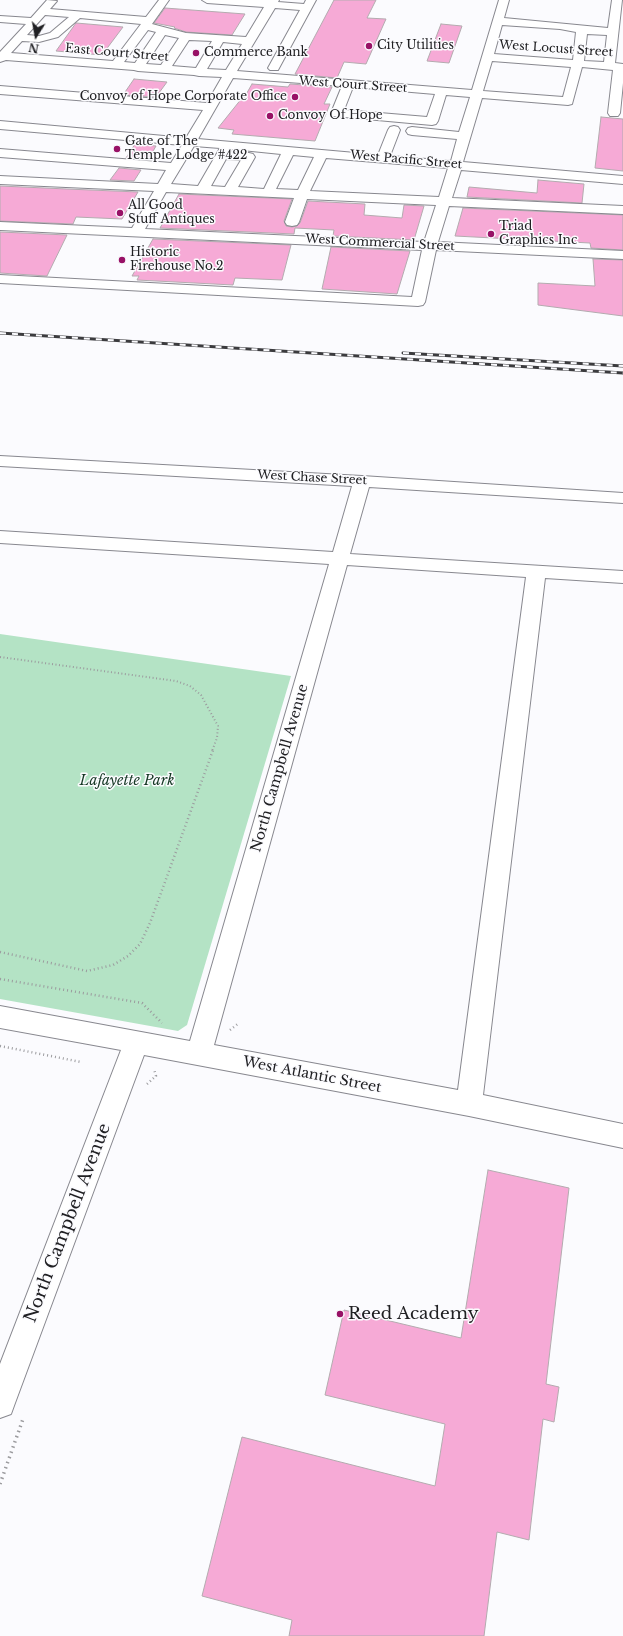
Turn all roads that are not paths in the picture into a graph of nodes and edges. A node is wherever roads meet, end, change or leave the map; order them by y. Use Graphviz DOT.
graph roads {
  1 [pos="53,0"];
  2 [pos="164,0"];
  3 [pos="207,0"];
  4 [pos="504,0"];
  5 [pos="617,0"];
  6 [pos="272,2"];
  7 [pos="309,4"];
  8 [pos="42,12"];
  9 [pos="78,15"];
  10 [pos="0,19"];
  11 [pos="34,21"];
  12 [pos="498,21"];
  13 [pos="147,23"];
  14 [pos="582,30"];
  15 [pos="162,31"];
  16 [pos="613,32"];
  17 [pos="186,36"];
  18 [pos="19,38"];
  19 [pos="219,38"];
  20 [pos="250,41"];
  21 [pos="243,52"];
  22 [pos="282,55"];
  23 [pos="488,57"];
  24 [pos="1,58"];
  25 [pos="578,64"];
  26 [pos="115,66"];
  27 [pos="617,66"];
  28 [pos="138,68"];
  29 [pos="274,68"];
  30 [pos="164,70"];
  31 [pos="199,73"];
  32 [pos="229,76"];
  33 [pos="348,84"];
  34 [pos="620,89"];
  35 [pos="0,90"];
  36 [pos="441,92"];
  37 [pos="476,94"];
  38 [pos="343,99"];
  39 [pos="358,100"];
  40 [pos="421,106"];
  41 [pos="210,107"];
  42 [pos="437,107"];
  43 [pos="614,113"];
  44 [pos="0,124"];
  45 [pos="331,124"];
  46 [pos="32,127"];
  47 [pos="68,130"];
  48 [pos="394,130"];
  49 [pos="430,133"];
  50 [pos="0,135"];
  51 [pos="464,136"];
  52 [pos="189,141"];
  53 [pos="225,150"];
  54 [pos="289,150"];
  55 [pos="0,153"];
  56 [pos="322,153"];
  57 [pos="383,158"];
  58 [pos="420,162"];
  59 [pos="44,163"];
  60 [pos="456,165"];
  61 [pos="174,167"];
  62 [pos="0,169"];
  63 [pos="79,173"];
  64 [pos="592,177"];
  65 [pos="0,180"];
  66 [pos="623,180"];
  67 [pos="29,182"];
  68 [pos="162,188"];
  69 [pos="202,190"];
  70 [pos="229,191"];
  71 [pos="268,193"];
  72 [pos="302,195"];
  73 [pos="444,201"];
  74 [pos="587,208"];
  75 [pos="623,210"];
  76 [pos="292,222"];
  77 [pos="0,226"];
  78 [pos="136,232"];
  79 [pos="430,245"];
  80 [pos="623,255"];
  81 [pos="0,279"];
  82 [pos="0,461"];
  83 [pos="362,481"];
  84 [pos="623,498"];
  85 [pos="0,537"];
  86 [pos="340,560"];
  87 [pos="536,572"];
  88 [pos="623,577"];
  89 [pos="0,1017"];
  90 [pos="136,1044"];
  91 [pos="199,1054"];
  92 [pos="469,1104"];
  93 [pos="623,1136"];
  94 [pos="0,1403"];
  1 -- 8 [label="street"];
  2 -- 13 [label="street"];
  3 -- 6 [label="street"];
  4 -- 12 [label="street"];
  5 -- 16 [label="street"];
  6 -- 7 [label="street"];
  6 -- 20 [label="street"];
  7 -- 22 [label="street"];
  8 -- 9 [label="street"];
  8 -- 11 [label="street"];
  9 -- 13 [label="street"];
  9 -- 18 [label="street"];
  10 -- 11 [label="street"];
  11 -- 18 [label="street"];
  12 -- 14 [label="street"];
  12 -- 23 [label="street"];
  13 -- 15 [label="street"];
  13 -- 26 [label="street"];
  14 -- 16 [label="street"];
  14 -- 25 [label="street"];
  15 -- 17 [label="street"];
  15 -- 28 [label="street"];
  16 -- 27 [label="street"];
  17 -- 19 [label="street"];
  17 -- 30 [label="street"];
  18 -- 24 [label="street"];
  19 -- 20 [label="street"];
  19 -- 31 [label="street"];
  20 -- 21 [label="street"];
  21 -- 22 [label="street"];
  21 -- 32 [label="street"];
  22 -- 29 [label="street"];
  23 -- 25 [label="street, West Locust Street"];
  23 -- 37 [label="street"];
  24 -- 26 [label="street, East Court Street"];
  25 -- 27 [label="street, West Locust Street"];
  25 -- 37 [label="street, West Court Street"];
  26 -- 28 [label="street, East Court Street"];
  27 -- 34 [label="street"];
  28 -- 30 [label="street, East Court Street"];
  30 -- 31 [label="street, East Court Street"];
  31 -- 32 [label="street, East Court Street"];
  32 -- 33 [label="street, West Court Street"];
  32 -- 41 [label="street"];
  33 -- 36 [label="street, West Court Street"];
  33 -- 38 [label="street"];
  34 -- 43 [label="street"];
  35 -- 41 [label="street"];
  36 -- 37 [label="street, West Court Street"];
  36 -- 42 [label="street"];
  37 -- 51 [label="street"];
  38 -- 39 [label="street"];
  38 -- 42 [label="street"];
  40 -- 42 [label="street"];
  41 -- 52 [label="street"];
  44 -- 46 [label="street, West Pacific Street"];
  45 -- 48 [label="street"];
  46 -- 47 [label="street, West Pacific Street"];
  46 -- 50 [label="street"];
  47 -- 52 [label="street, West Pacific Street"];
  47 -- 59 [label="street"];
  48 -- 49 [label="street"];
  48 -- 57 [label="street"];
  49 -- 51 [label="street"];
  49 -- 58 [label="street"];
  51 -- 60 [label="street"];
  52 -- 53 [label="street, West Pacific Street"];
  52 -- 61 [label="street"];
  53 -- 54 [label="street, West Pacific Street"];
  53 -- 69 [label="street"];
  53 -- 70 [label="street"];
  54 -- 56 [label="street, West Pacific Street"];
  54 -- 71 [label="street"];
  55 -- 59 [label="street"];
  56 -- 57 [label="street, West Pacific Street"];
  56 -- 72 [label="street"];
  57 -- 58 [label="street, West Pacific Street"];
  58 -- 60 [label="street, West Pacific Street"];
  59 -- 61 [label="street"];
  59 -- 62 [label="street"];
  59 -- 63 [label="street"];
  59 -- 67 [label="street"];
  60 -- 64 [label="street, West Pacific Street"];
  60 -- 73 [label="street"];
  61 -- 68 [label="street"];
  64 -- 66 [label="street, West Pacific Street"];
  64 -- 74 [label="street"];
  65 -- 67 [label="street"];
  67 -- 68 [label="street"];
  68 -- 69 [label="street"];
  68 -- 78 [label="street"];
  69 -- 70 [label="street"];
  70 -- 71 [label="street"];
  71 -- 72 [label="street"];
  72 -- 73 [label="street"];
  72 -- 76 [label="street"];
  73 -- 74 [label="street"];
  73 -- 79 [label="street"];
  74 -- 75 [label="street"];
  77 -- 78 [label="street, West Commercial Street"];
  78 -- 79 [label="street, West Commercial Street"];
  79 -- 80 [label="street, West Commercial Street"];
  79 -- 81 [label="street"];
  82 -- 83 [label="street, West Chase Street"];
  83 -- 84 [label="street, West Chase Street"];
  83 -- 86 [label="street, North Campbell Avenue"];
  85 -- 86 [label="street"];
  86 -- 87 [label="street"];
  86 -- 91 [label="street, North Campbell Avenue"];
  87 -- 88 [label="street"];
  87 -- 92 [label="street"];
  89 -- 90 [label="street, West Atlantic Street"];
  90 -- 91 [label="street, West Atlantic Street"];
  90 -- 94 [label="street, North Campbell Avenue"];
  91 -- 92 [label="street, West Atlantic Street"];
  92 -- 93 [label="street, West Atlantic Street"];
}
